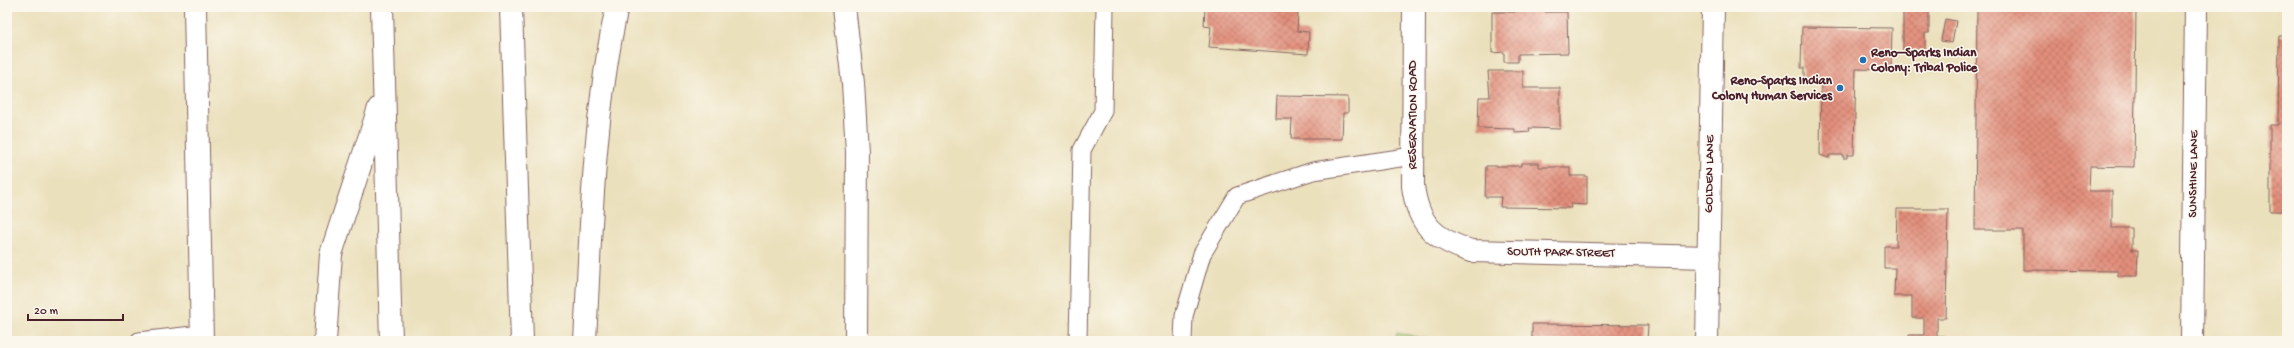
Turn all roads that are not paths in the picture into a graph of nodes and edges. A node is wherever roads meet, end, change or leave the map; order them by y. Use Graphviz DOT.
graph roads {
  1 [pos="195,7"];
  2 [pos="382,7"];
  3 [pos="511,7"];
  4 [pos="617,7"];
  5 [pos="844,7"];
  6 [pos="1105,7"];
  7 [pos="1414,7"];
  8 [pos="1713,7"];
  9 [pos="2196,7"];
  10 [pos="383,96"];
  11 [pos="1413,156"];
  12 [pos="1423,221"];
  13 [pos="1709,257"];
  14 [pos="202,337"];
  15 [pos="139,341"];
  16 [pos="326,341"];
  17 [pos="391,341"];
  18 [pos="522,341"];
  19 [pos="585,341"];
  20 [pos="856,341"];
  21 [pos="1078,341"];
  22 [pos="1183,341"];
  23 [pos="1707,341"];
  24 [pos="2192,341"];
  1 -- 14 [label="main road"];
  2 -- 10 [label="main road"];
  3 -- 18 [label="main road"];
  4 -- 19 [label="main road"];
  5 -- 20 [label="main road"];
  6 -- 21 [label="lane"];
  7 -- 11 [label="main road, RESERVATION ROAD"];
  8 -- 13 [label="main road, GOLDEN LANE"];
  9 -- 24 [label="main road, SUNSHINE LANE"];
  10 -- 16 [label="main road"];
  10 -- 17 [label="main road"];
  11 -- 12 [label="main road, RESERVATION ROAD"];
  11 -- 22 [label="lane"];
  12 -- 13 [label="main road, SOUTH PARK STREET"];
  13 -- 23 [label="main road, GOLDEN LANE"];
  14 -- 15 [label="lane"];
}
